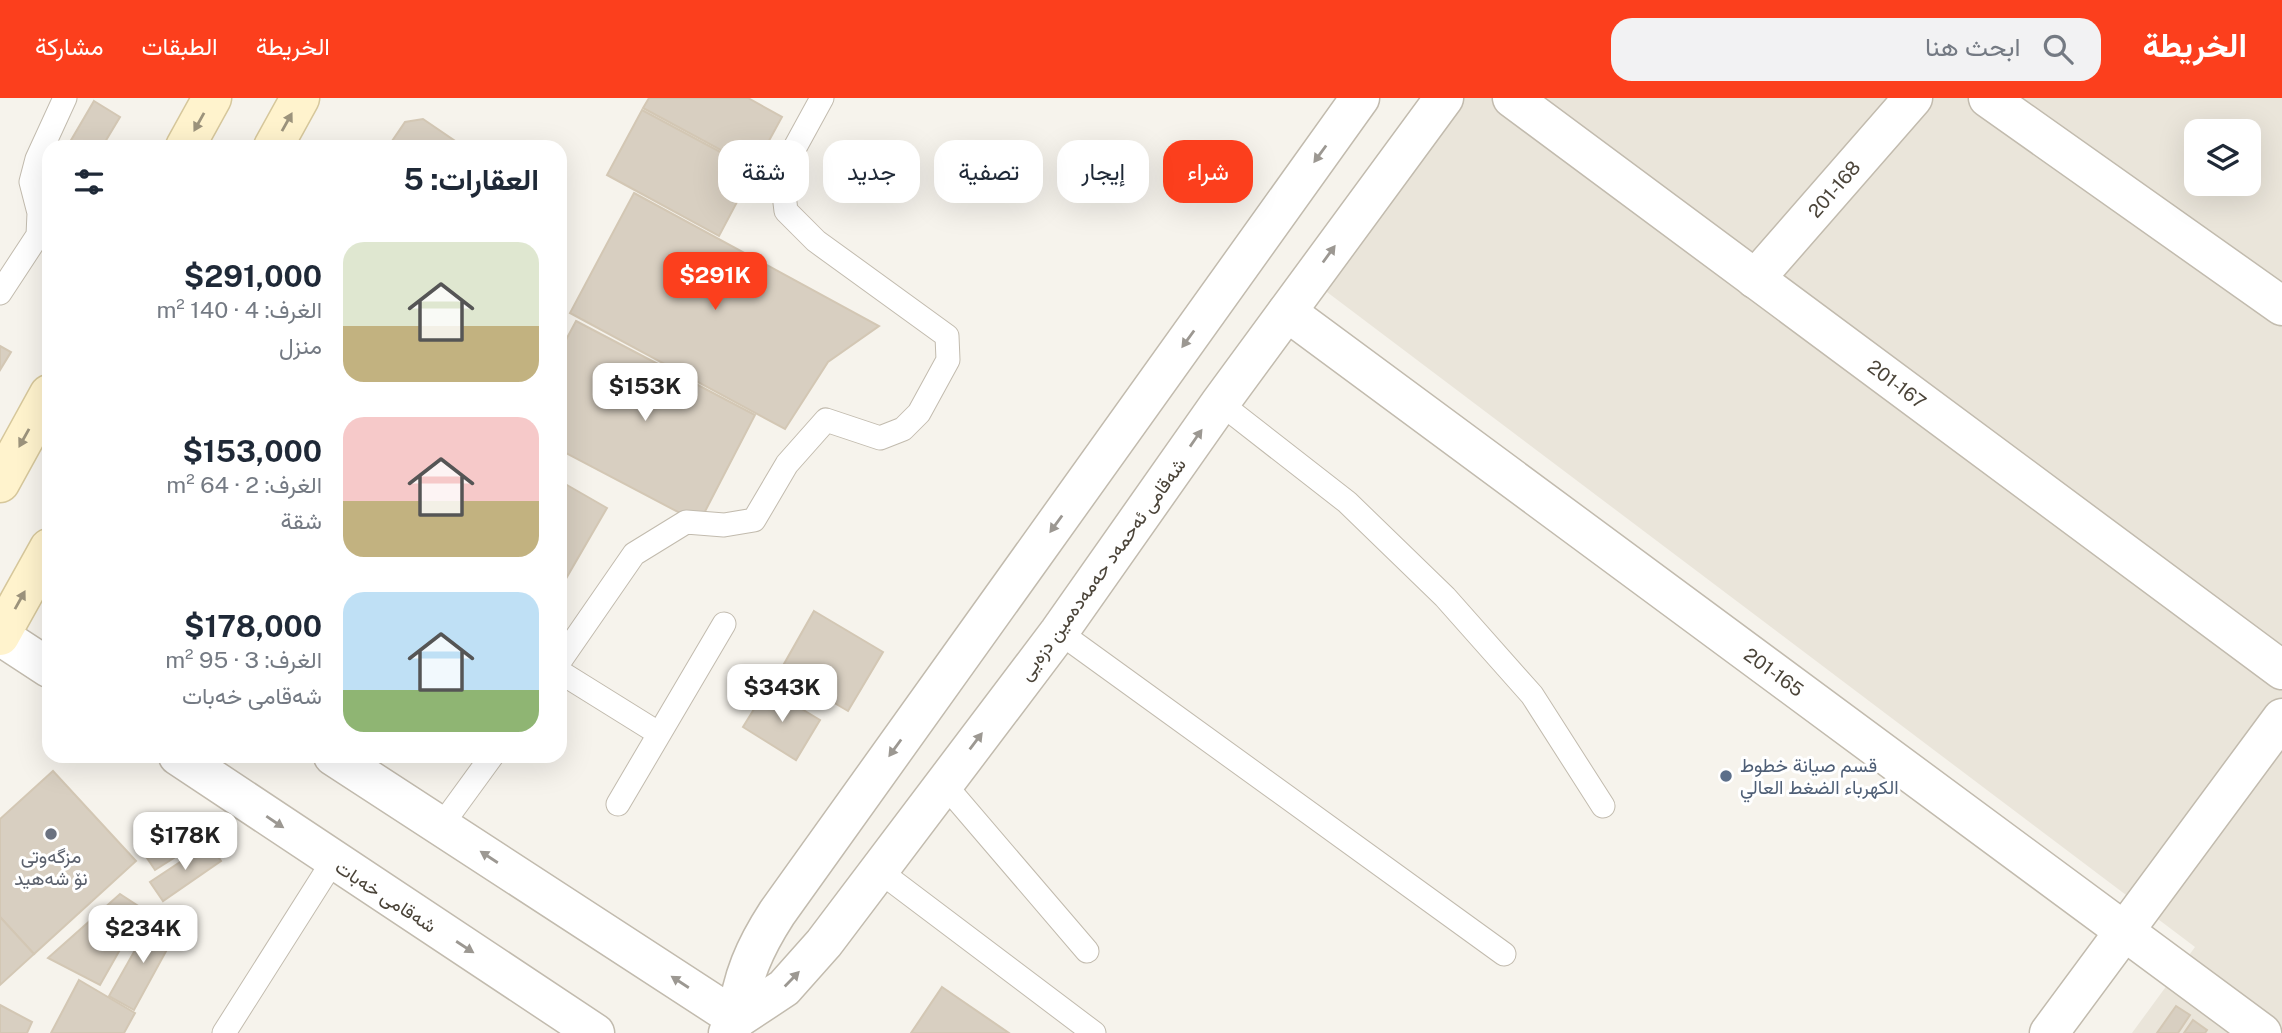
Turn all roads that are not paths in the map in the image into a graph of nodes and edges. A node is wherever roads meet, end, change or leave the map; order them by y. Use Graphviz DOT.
graph roads {
  1 [pos="65,98"];
  2 [pos="212,98"];
  3 [pos="300,98"];
  4 [pos="822,98"];
  5 [pos="1360,98"];
  6 [pos="1444,98"];
  7 [pos="1512,98"];
  8 [pos="1913,98"];
  9 [pos="1988,98"];
  10 [pos="46,140"];
  11 [pos="189,140"];
  12 [pos="277,140"];
  13 [pos="42,148"];
  14 [pos="1755,279"];
  15 [pos="0,293"];
  16 [pos="2282,306"];
  17 [pos="1287,312"];
  18 [pos="1220,402"];
  19 [pos="42,407"];
  20 [pos="0,483"];
  21 [pos="42,568"];
  22 [pos="724,624"];
  23 [pos="1059,632"];
  24 [pos="0,636"];
  25 [pos="567,651"];
  26 [pos="42,663"];
  27 [pos="2282,670"];
  28 [pos="567,676"];
  29 [pos="2282,718"];
  30 [pos="658,733"];
  31 [pos="188,763"];
  32 [pos="344,763"];
  33 [pos="487,763"];
  34 [pos="944,784"];
  35 [pos="618,804"];
  36 [pos="1603,806"];
  37 [pos="441,826"];
  38 [pos="333,860"];
  39 [pos="878,870"];
  40 [pos="2124,931"];
  41 [pos="1087,951"];
  42 [pos="1504,954"];
  43 [pos="733,1026"];
  44 [pos="224,1033"];
  45 [pos="595,1033"];
  46 [pos="1094,1033"];
  47 [pos="2049,1033"];
  48 [pos="2262,1033"];
  1 -- 10 [label="lane"];
  2 -- 11 [label="main road, one-way"];
  12 -- 3 [label="main road, one-way"];
  4 -- 25 [label="lane"];
  5 -- 43 [label="street, one-way"];
  17 -- 6 [label="street, شەقامی ئەحمەد حەمەدەمین دزەیی, one-way"];
  7 -- 14 [label="street, 201-167"];
  8 -- 14 [label="street, 201-168"];
  9 -- 16 [label="street"];
  13 -- 15 [label="lane"];
  14 -- 27 [label="street, 201-167"];
  17 -- 18 [label="street, شەقامی ئەحمەد حەمەدەمین دزەیی"];
  17 -- 40 [label="street, 201-165"];
  23 -- 18 [label="street, شەقامی ئەحمەد حەمەدەمین دزەیی, one-way"];
  18 -- 36 [label="lane"];
  19 -- 20 [label="main road, one-way"];
  24 -- 21 [label="main road, one-way"];
  22 -- 30 [label="lane"];
  34 -- 23 [label="street, شەقامی ئەحمەد حەمەدەمین دزەیی, one-way"];
  23 -- 42 [label="lane"];
  24 -- 26 [label="street"];
  28 -- 30 [label="lane"];
  29 -- 40 [label="street"];
  30 -- 35 [label="lane"];
  31 -- 38 [label="street, شەقامی خەبات, one-way"];
  32 -- 37 [label="street"];
  33 -- 37 [label="lane"];
  34 -- 39 [label="street, شەقامی ئەحمەد حەمەدەمین دزەیی"];
  34 -- 41 [label="lane"];
  43 -- 37 [label="street, one-way"];
  38 -- 44 [label="lane"];
  38 -- 45 [label="street, شەقامی خەبات, one-way"];
  43 -- 39 [label="street, شەقامی ئەحمەد حەمەدەمین دزەیی, one-way"];
  39 -- 46 [label="lane"];
  40 -- 47 [label="street"];
  40 -- 48 [label="street, 201-165"];
}
